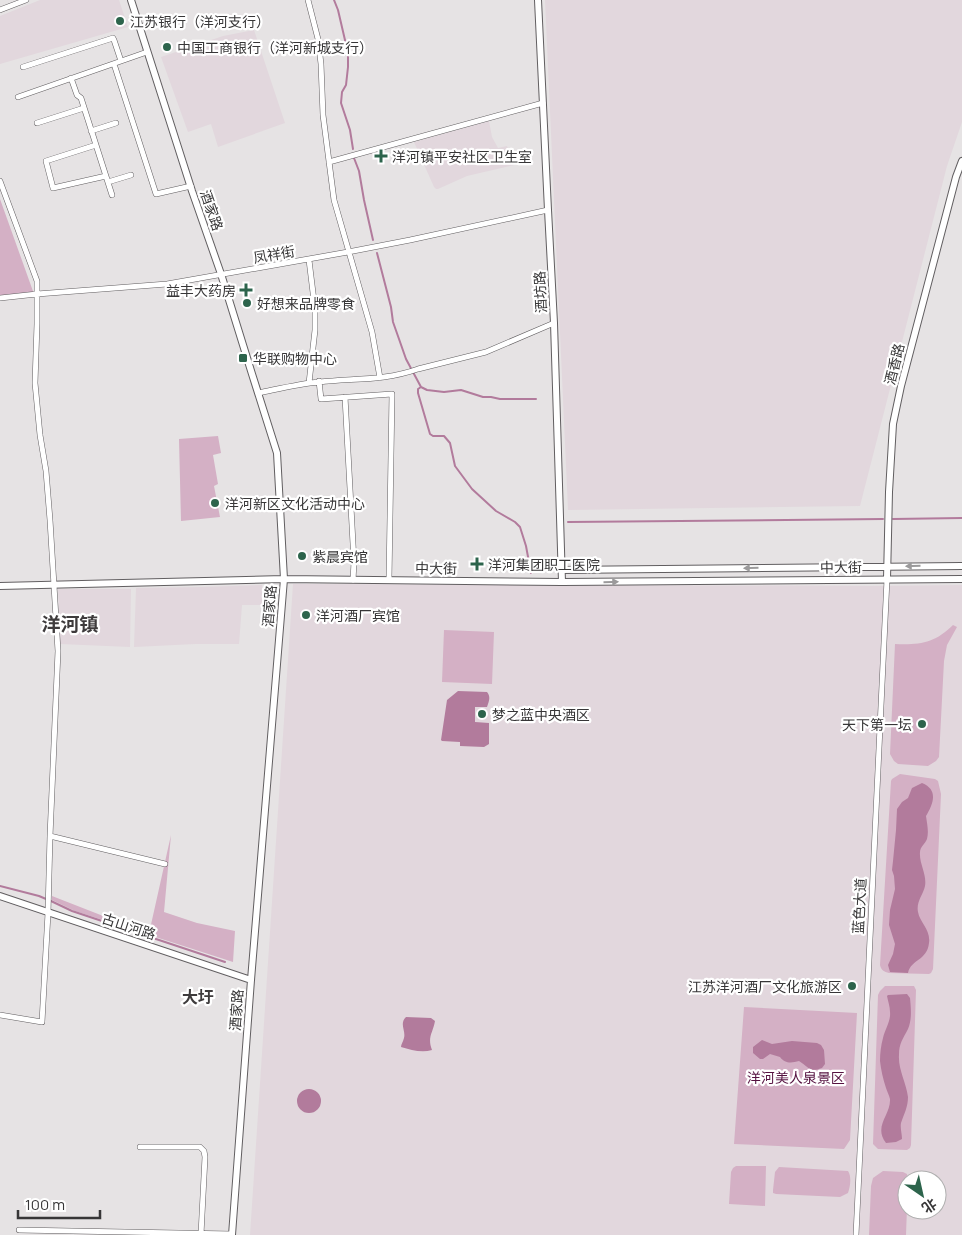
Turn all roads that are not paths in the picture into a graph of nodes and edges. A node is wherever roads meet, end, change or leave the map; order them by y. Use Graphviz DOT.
graph roads {
  1 [pos="26,0"];
  2 [pos="131,0"];
  3 [pos="308,0"];
  4 [pos="538,0"];
  5 [pos="0,10"];
  6 [pos="147,52"];
  7 [pos="121,61"];
  8 [pos="114,64"];
  9 [pos="23,67"];
  10 [pos="71,78"];
  11 [pos="18,97"];
  12 [pos="543,103"];
  13 [pos="84,108"];
  14 [pos="37,123"];
  15 [pos="116,124"];
  16 [pos="91,131"];
  17 [pos="96,145"];
  18 [pos="962,160"];
  19 [pos="329,162"];
  20 [pos="131,175"];
  21 [pos="107,179"];
  22 [pos="0,181"];
  23 [pos="191,186"];
  24 [pos="112,195"];
  25 [pos="548,210"];
  26 [pos="348,252"];
  27 [pos="309,260"];
  28 [pos="221,274"];
  29 [pos="37,294"];
  30 [pos="0,298"];
  31 [pos="554,323"];
  32 [pos="380,378"];
  33 [pos="319,382"];
  34 [pos="309,383"];
  35 [pos="258,393"];
  36 [pos="345,397"];
  37 [pos="962,566"];
  38 [pos="887,567"];
  39 [pos="561,570"];
  40 [pos="284,579"];
  41 [pos="887,579"];
  42 [pos="962,579"];
  43 [pos="353,580"];
  44 [pos="389,580"];
  45 [pos="562,582"];
  46 [pos="55,585"];
  47 [pos="0,586"];
  48 [pos="50,836"];
  49 [pos="165,864"];
  50 [pos="0,896"];
  51 [pos="49,910"];
  52 [pos="250,980"];
  53 [pos="0,1015"];
  54 [pos="140,1148"];
  55 [pos="18,1230"];
  56 [pos="201,1234"];
  57 [pos="232,1235"];
  58 [pos="856,1235"];
  1 -- 5 [label="street"];
  2 -- 6 [label="street, 酒家路"];
  3 -- 19 [label="street"];
  4 -- 12 [label="street, 酒坊路"];
  6 -- 7 [label="street"];
  6 -- 23 [label="street, 酒家路"];
  7 -- 8 [label="street"];
  7 -- 9 [label="street"];
  8 -- 10 [label="street"];
  8 -- 23 [label="street"];
  10 -- 11 [label="street"];
  10 -- 13 [label="street"];
  12 -- 19 [label="street"];
  12 -- 25 [label="street, 酒坊路"];
  13 -- 14 [label="street"];
  13 -- 16 [label="street"];
  15 -- 16 [label="street"];
  16 -- 17 [label="street"];
  17 -- 21 [label="street"];
  17 -- 21 [label="street"];
  18 -- 38 [label="street, 酒香路"];
  19 -- 26 [label="street"];
  20 -- 21 [label="street"];
  21 -- 24 [label="street"];
  22 -- 29 [label="street"];
  23 -- 28 [label="street, 酒家路"];
  25 -- 26 [label="street, 凤祥街"];
  25 -- 31 [label="street, 酒坊路"];
  26 -- 27 [label="street, 凤祥街"];
  26 -- 32 [label="street"];
  27 -- 28 [label="street, 凤祥街"];
  27 -- 34 [label="street"];
  28 -- 29 [label="street, 凤祥街"];
  28 -- 35 [label="street, 酒家路"];
  29 -- 30 [label="street, 凤祥街"];
  29 -- 46 [label="street"];
  31 -- 32 [label="street"];
  31 -- 39 [label="street, 酒坊路"];
  32 -- 33 [label="street"];
  33 -- 34 [label="street"];
  33 -- 36 [label="street"];
  34 -- 35 [label="street"];
  35 -- 40 [label="street, 酒家路"];
  36 -- 43 [label="street"];
  36 -- 44 [label="street"];
  37 -- 38 [label="street, 中大街, one-way"];
  38 -- 39 [label="street, 中大街, one-way"];
  38 -- 41 [label="street, 酒香路"];
  39 -- 45 [label="street, 酒坊路"];
  40 -- 43 [label="street, 中大街"];
  40 -- 46 [label="street, 中大街"];
  40 -- 52 [label="street, 酒家路"];
  41 -- 42 [label="street, 中大街"];
  45 -- 41 [label="street, 中大街, one-way"];
  41 -- 58 [label="street, 蓝色大道"];
  43 -- 44 [label="street, 中大街"];
  44 -- 45 [label="street, 中大街"];
  46 -- 47 [label="street, 中大街"];
  46 -- 48 [label="street"];
  48 -- 49 [label="street"];
  48 -- 51 [label="street"];
  50 -- 51 [label="street, 古山河路"];
  51 -- 52 [label="street, 古山河路"];
  51 -- 53 [label="street"];
  52 -- 57 [label="street, 酒家路"];
  54 -- 56 [label="street"];
  55 -- 56 [label="street"];
  56 -- 57 [label="street"];
}
